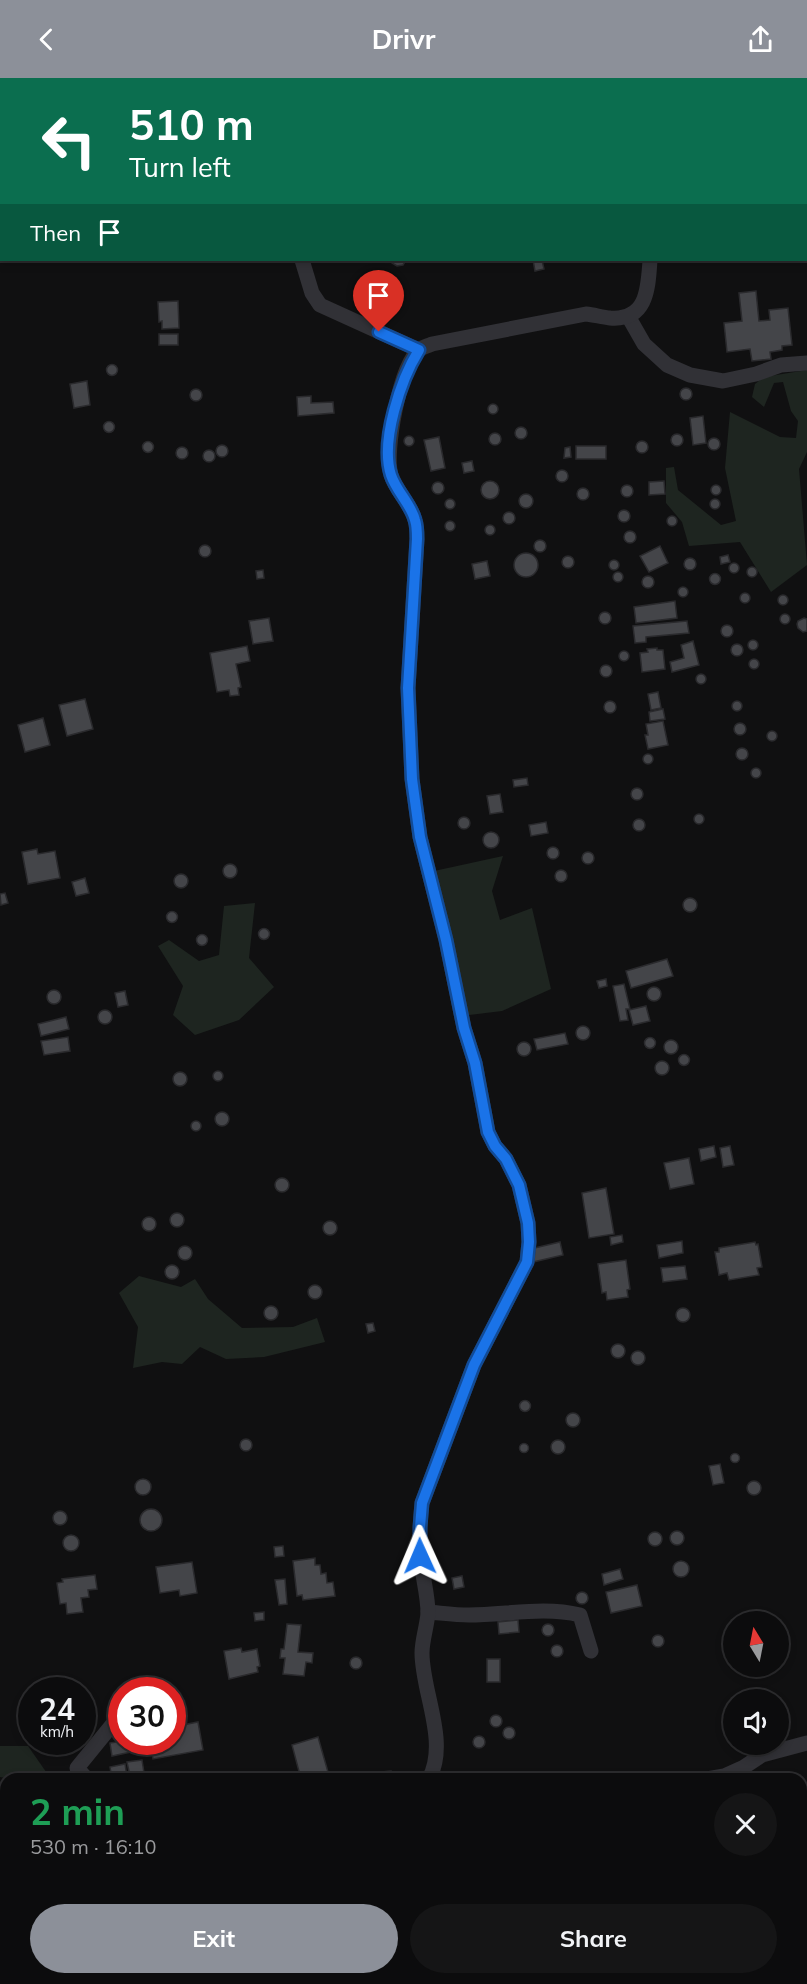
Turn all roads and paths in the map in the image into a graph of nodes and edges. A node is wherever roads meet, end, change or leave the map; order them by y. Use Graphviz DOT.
graph roads {
  1 [pos="302,261"];
  2 [pos="650,261"];
  3 [pos="628,316"];
  4 [pos="419,350"];
  5 [pos="807,363"];
  6 [pos="428,1612"];
  7 [pos="591,1651"];
  8 [pos="108,1730"];
  9 [pos="807,1743"];
  10 [pos="82,1773"];
  11 [pos="431,1773"];
  12 [pos="731,1773"];
  1 -- 4 [label="street"];
  2 -- 3 [label="street"];
  3 -- 4 [label="street"];
  3 -- 5 [label="street"];
  4 -- 6 [label="street"];
  6 -- 7 [label="street"];
  6 -- 11 [label="street"];
  8 -- 10 [label="street"];
  9 -- 12 [label="street"];
}
